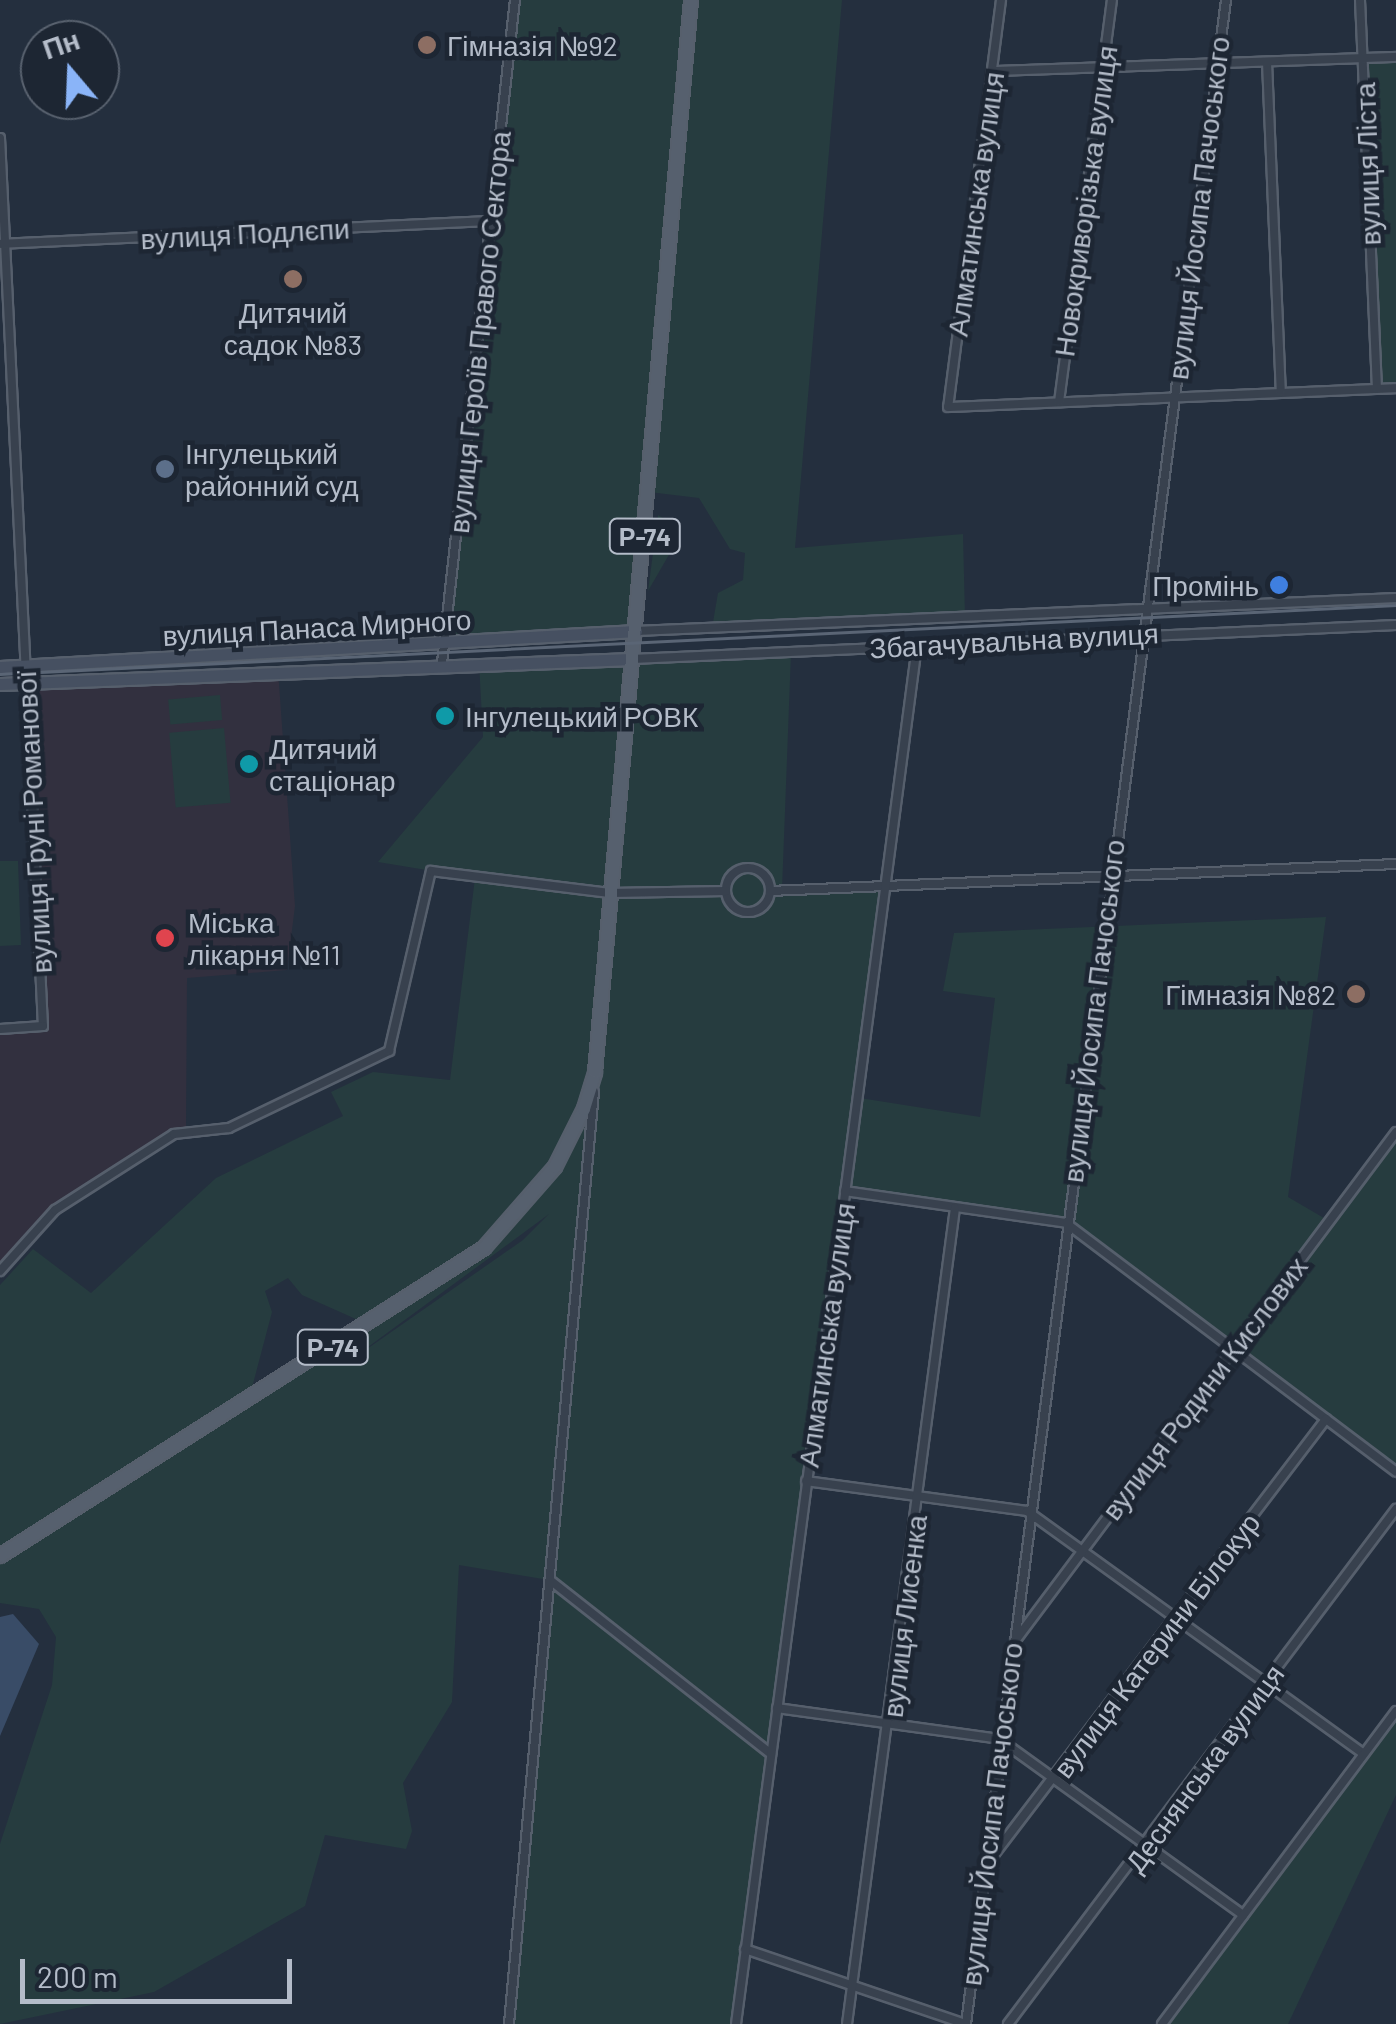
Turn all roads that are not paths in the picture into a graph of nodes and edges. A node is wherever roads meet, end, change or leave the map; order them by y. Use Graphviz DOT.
graph roads {
  1 [pos="516,0"];
  2 [pos="691,0"];
  3 [pos="1002,0"];
  4 [pos="1112,0"];
  5 [pos="1226,0"];
  6 [pos="1360,0"];
  7 [pos="1396,57"];
  8 [pos="1362,59"];
  9 [pos="1267,62"];
  10 [pos="1218,64"];
  11 [pos="1103,68"];
  12 [pos="993,72"];
  13 [pos="0,138"];
  14 [pos="490,221"];
  15 [pos="3,244"];
  16 [pos="1396,388"];
  17 [pos="1376,389"];
  18 [pos="1281,392"];
  19 [pos="1174,398"];
  20 [pos="1059,402"];
  21 [pos="1396,598"];
  22 [pos="1148,609"];
  23 [pos="1396,625"];
  24 [pos="636,631"];
  25 [pos="1144,632"];
  26 [pos="444,646"];
  27 [pos="917,646"];
  28 [pos="632,658"];
  29 [pos="442,663"];
  30 [pos="26,666"];
  31 [pos="0,667"];
  32 [pos="26,683"];
  33 [pos="0,684"];
  34 [pos="1396,864"];
  35 [pos="1110,876"];
  36 [pos="890,886"];
  37 [pos="726,891"];
  38 [pos="770,891"];
  39 [pos="610,893"];
  40 [pos="0,1030"];
  41 [pos="594,1072"];
  42 [pos="1396,1132"];
  43 [pos="845,1191"];
  44 [pos="955,1208"];
  45 [pos="1066,1222"];
  46 [pos="0,1271"];
  47 [pos="1234,1349"];
  48 [pos="1326,1419"];
  49 [pos="1396,1472"];
  50 [pos="806,1481"];
  51 [pos="919,1495"];
  52 [pos="1396,1510"];
  53 [pos="1027,1511"];
  54 [pos="1084,1550"];
  55 [pos="0,1556"];
  56 [pos="550,1580"];
  57 [pos="1178,1616"];
  58 [pos="1012,1645"];
  59 [pos="1269,1680"];
  60 [pos="777,1708"];
  61 [pos="1396,1711"];
  62 [pos="890,1724"];
  63 [pos="999,1739"];
  64 [pos="1363,1753"];
  65 [pos="771,1754"];
  66 [pos="1058,1774"];
  67 [pos="1150,1844"];
  68 [pos="983,1868"];
  69 [pos="1243,1915"];
  70 [pos="746,1950"];
  71 [pos="852,1985"];
  72 [pos="509,2024"];
  73 [pos="736,2024"];
  74 [pos="847,2024"];
  75 [pos="965,2024"];
  76 [pos="1008,2024"];
  77 [pos="1162,2024"];
  1 -- 14 [label="street, вулиця Героїв Правого Сектора"];
  2 -- 24 [label="main road, Р-74"];
  3 -- 12 [label="street, Алматинська вулиця"];
  4 -- 11 [label="street, Новокриворізька вулиця"];
  5 -- 10 [label="street, вулиця Йосипа Пачоського"];
  6 -- 8 [label="street, вулиця Ліста"];
  7 -- 8 [label="street"];
  8 -- 9 [label="street"];
  8 -- 17 [label="street, вулиця Ліста"];
  9 -- 10 [label="street"];
  9 -- 18 [label="street"];
  10 -- 11 [label="street"];
  10 -- 19 [label="street, вулиця Йосипа Пачоського"];
  11 -- 12 [label="street"];
  11 -- 20 [label="street, Новокриворізька вулиця"];
  12 -- 20 [label="street, Алматинська вулиця"];
  13 -- 15 [label="street, вулиця Груні Романової"];
  14 -- 15 [label="street, вулиця Подлєпи"];
  14 -- 26 [label="street, вулиця Героїв Правого Сектора"];
  15 -- 30 [label="street, вулиця Груні Романової"];
  16 -- 17 [label="street"];
  17 -- 18 [label="street"];
  18 -- 19 [label="street"];
  19 -- 20 [label="street"];
  19 -- 22 [label="street, вулиця Йосипа Пачоського"];
  21 -- 22 [label="street, Збагачувальна вулиця"];
  22 -- 24 [label="street, Збагачувальна вулиця"];
  22 -- 25 [label="street, вулиця Йосипа Пачоського"];
  23 -- 25 [label="street, Збагачувальна вулиця"];
  24 -- 26 [label="main road, вулиця Панаса Мирного"];
  24 -- 28 [label="main road, Р-74"];
  25 -- 27 [label="street, Збагачувальна вулиця"];
  25 -- 35 [label="street, вулиця Йосипа Пачоського"];
  26 -- 29 [label="street, вулиця Героїв Правого Сектора"];
  26 -- 30 [label="main road, вулиця Панаса Мирного"];
  27 -- 28 [label="street, Збагачувальна вулиця"];
  27 -- 36 [label="street, Алматинська вулиця"];
  28 -- 29 [label="main road, вулиця Панаса Мирного"];
  28 -- 39 [label="main road, Р-74"];
  29 -- 32 [label="main road, вулиця Панаса Мирного"];
  30 -- 31 [label="main road, вулиця Панаса Мирного"];
  30 -- 32 [label="street, вулиця Груні Романової"];
  32 -- 33 [label="main road, вулиця Панаса Мирного"];
  32 -- 40 [label="street, вулиця Груні Романової"];
  34 -- 35 [label="street"];
  35 -- 36 [label="street"];
  35 -- 45 [label="street, вулиця Йосипа Пачоського"];
  36 -- 38 [label="street"];
  36 -- 43 [label="street, Алматинська вулиця"];
  37 -- 38 [label="street"];
  37 -- 38 [label="street"];
  37 -- 39 [label="street"];
  39 -- 41 [label="main road, Р-74"];
  39 -- 46 [label="street"];
  41 -- 55 [label="main road, Р-74"];
  41 -- 56 [label="street"];
  42 -- 47 [label="street, вулиця Родини Кислових"];
  43 -- 44 [label="street"];
  43 -- 50 [label="street, Алматинська вулиця"];
  44 -- 45 [label="street"];
  44 -- 51 [label="street, вулиця Лисенка"];
  45 -- 47 [label="street"];
  45 -- 53 [label="street, вулиця Йосипа Пачоського"];
  47 -- 48 [label="street"];
  47 -- 54 [label="street, вулиця Родини Кислових"];
  48 -- 49 [label="street"];
  48 -- 57 [label="street, вулиця Катерини Білокур"];
  50 -- 51 [label="street"];
  50 -- 60 [label="street, Алматинська вулиця"];
  51 -- 53 [label="street"];
  51 -- 62 [label="street, вулиця Лисенка"];
  52 -- 59 [label="street, Деснянська вулиця"];
  53 -- 54 [label="street"];
  53 -- 58 [label="street, вулиця Йосипа Пачоського"];
  54 -- 57 [label="street"];
  54 -- 58 [label="street, вулиця Родини Кислових"];
  56 -- 65 [label="street"];
  56 -- 72 [label="street"];
  57 -- 59 [label="street"];
  57 -- 66 [label="street, вулиця Катерини Білокур"];
  58 -- 63 [label="street, вулиця Йосипа Пачоського"];
  59 -- 64 [label="street"];
  59 -- 67 [label="street, Деснянська вулиця"];
  60 -- 62 [label="street"];
  60 -- 65 [label="street, Алматинська вулиця"];
  61 -- 64 [label="street"];
  62 -- 63 [label="street"];
  62 -- 71 [label="street, вулиця Лисенка"];
  63 -- 66 [label="street"];
  63 -- 68 [label="street, вулиця Йосипа Пачоського"];
  64 -- 69 [label="street"];
  65 -- 70 [label="street, Алматинська вулиця"];
  66 -- 67 [label="street"];
  66 -- 68 [label="street, вулиця Катерини Білокур"];
  67 -- 69 [label="street"];
  67 -- 76 [label="street, Деснянська вулиця"];
  68 -- 75 [label="street, вулиця Йосипа Пачоського"];
  69 -- 77 [label="street"];
  70 -- 71 [label="street"];
  70 -- 73 [label="street, Алматинська вулиця"];
  71 -- 74 [label="street, вулиця Лисенка"];
  71 -- 75 [label="street"];
}
